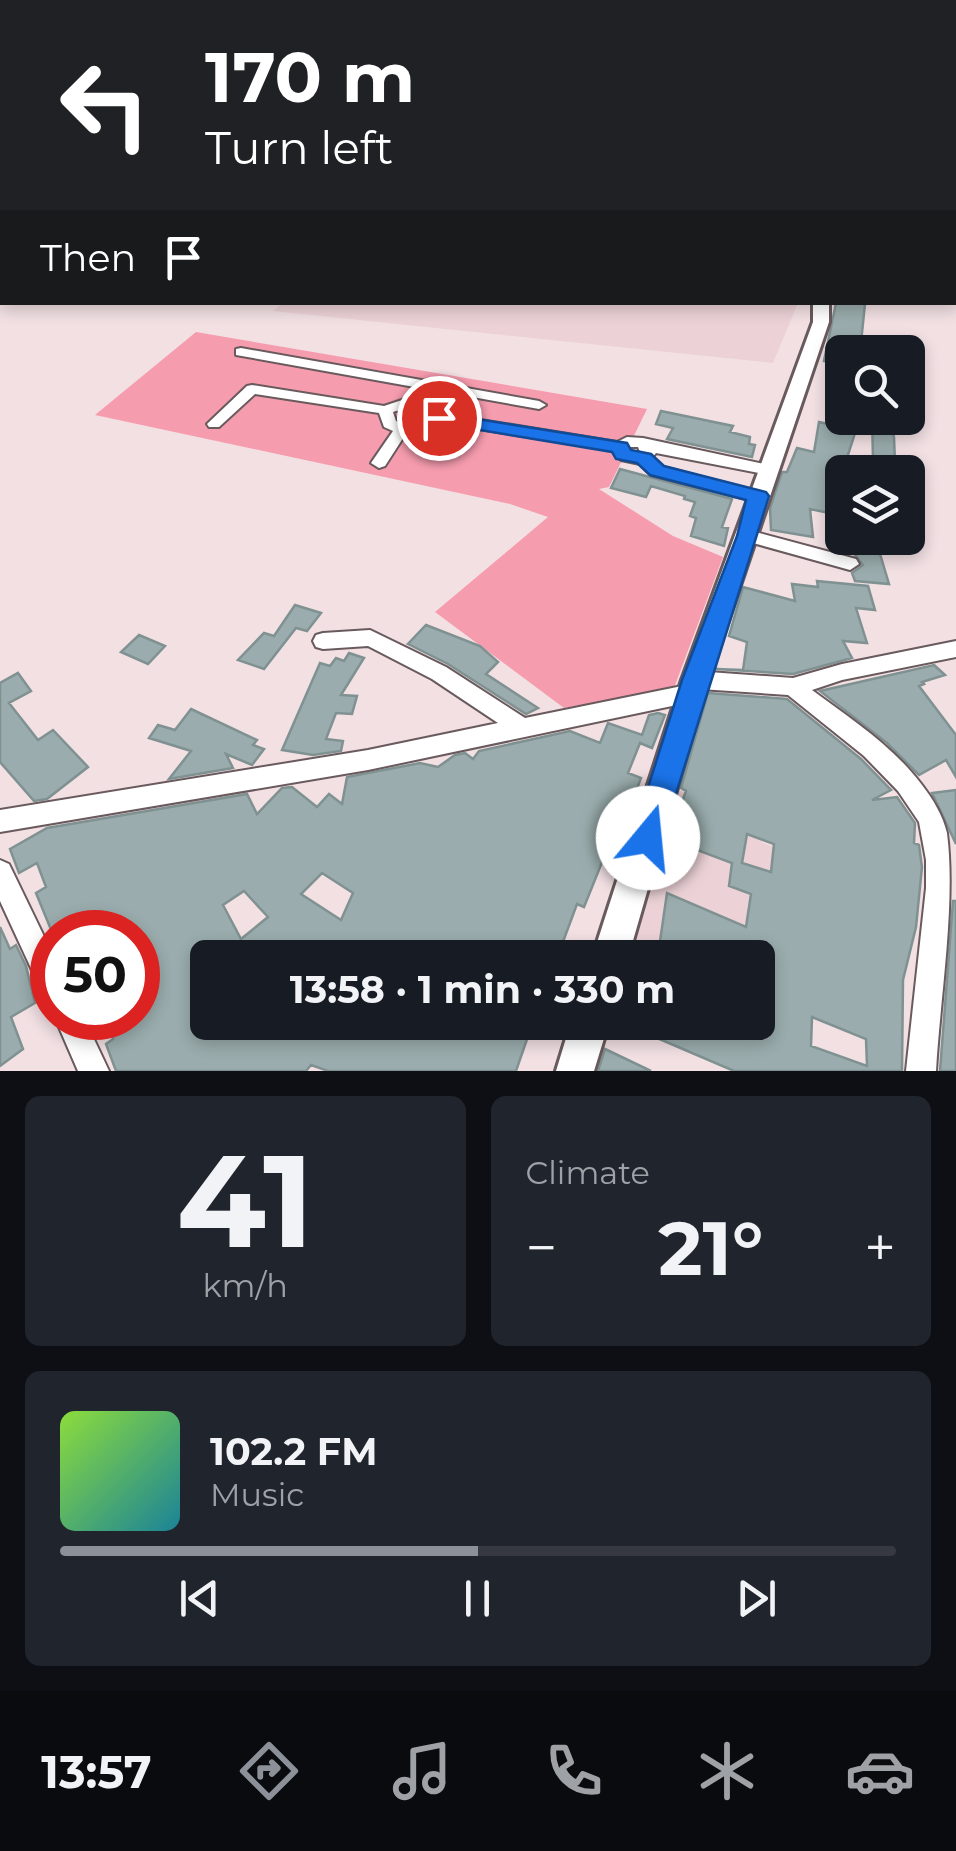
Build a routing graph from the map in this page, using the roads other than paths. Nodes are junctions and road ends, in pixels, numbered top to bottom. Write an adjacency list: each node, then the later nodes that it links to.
1 (821, 305): 12 (main road)
2 (241, 352): 3 (street)
3 (429, 386): 4 (street); 5 (street)
4 (416, 400): 6 (street); 7 (street)
5 (539, 405)
6 (384, 410): 8 (street); 9 (street)
7 (439, 418): 9 (street); 10 (street)
8 (214, 424)
9 (401, 430): 11 (street)
10 (645, 452): 12 (street); 13 (street)
11 (379, 463)
12 (768, 470): 13 (main road)
13 (758, 496): 14 (main road)
14 (748, 536): 15 (street); 18 (main road)
15 (850, 564)
16 (323, 641): 20 (street)
17 (956, 649): 19 (street)
18 (693, 686): 19 (street); 20 (street); 24 (main road)
19 (793, 686): 29 (street)
20 (520, 726): 21 (street)
21 (0, 822)
22 (3, 888): 23 (street)
23 (30, 940)
24 (615, 940)
25 (79, 1040): 27 (street)
26 (584, 1040): 28 (main road)
27 (94, 1071)
28 (575, 1071)
29 (921, 1071)

